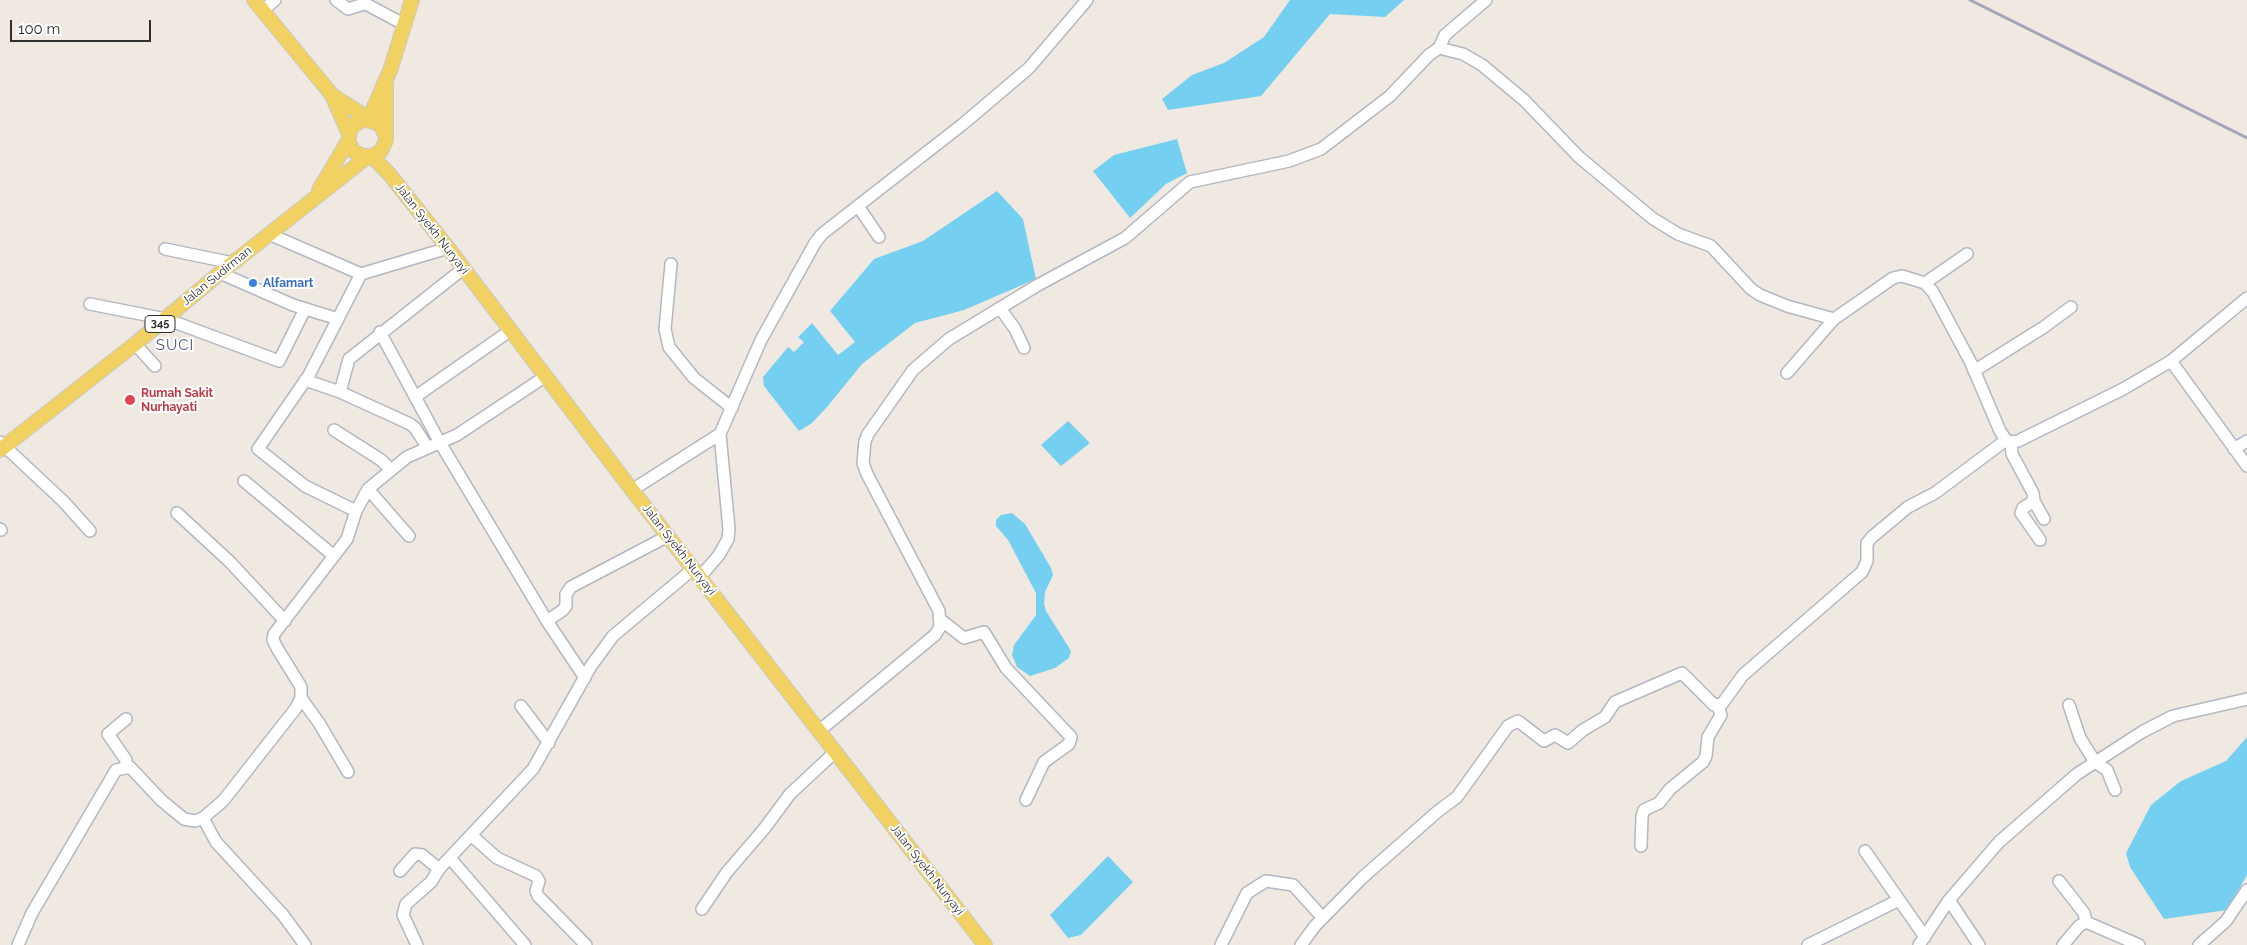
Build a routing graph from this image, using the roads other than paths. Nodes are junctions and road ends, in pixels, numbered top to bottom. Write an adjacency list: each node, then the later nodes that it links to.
1 (275, 0): 6 (street)
2 (336, 0): 7 (street)
3 (412, 0): 7 (main road)
4 (1087, 0): 17 (street)
5 (1486, 0): 8 (street)
6 (258, 5): 10 (main road)
7 (405, 25): 9 (main road)
8 (1439, 48): 32 (street); 36 (street)
9 (386, 84): 11 (main road); 13 (main road)
10 (332, 95): 11 (main road); 12 (main road)
11 (369, 119): 12 (main road); 13 (main road)
12 (348, 137): 14 (main road); 16 (main road, Jalan Sudirman / 345)
13 (385, 140): 14 (main road); 15 (main road)
14 (369, 157): 15 (main road, Jalan Syekh Nuryayi); 16 (main road, Jalan Sudirman)
15 (390, 175): 20 (main road, Jalan Syekh Nuryayi)
16 (316, 195): 18 (main road, Jalan Sudirman / 345)
17 (858, 206): 19 (street); 49 (street)
18 (269, 234): 23 (main road, Jalan Sudirman / 345); 27 (street)
19 (880, 237)
20 (448, 248): 25 (main road, Jalan Syekh Nuryayi); 27 (street)
21 (165, 249): 23 (street)
22 (1967, 254): 28 (street)
23 (233, 263): 26 (main road, Jalan Sudirman / 345)
24 (671, 264): 49 (street)
25 (464, 268): 37 (main road, Jalan Syekh Nuryayi); 38 (street)
26 (220, 273): 33 (street); 34 (main road, Jalan Sudirman / 345)
27 (361, 274): 35 (street)
28 (1925, 283): 36 (street); 43 (street)
29 (2247, 298): 41 (street)
30 (90, 304): 34 (street)
31 (2071, 307): 43 (street)
32 (1000, 308): 40 (street); 73 (street)
33 (305, 309): 34 (street); 35 (street)
34 (166, 319): 39 (main road, Jalan Sudirman / 345)
35 (338, 319): 46 (street)
36 (1834, 319): 44 (street)
37 (510, 330): 45 (main road, Jalan Syekh Nuryayi); 48 (street)
38 (380, 332): 47 (street); 48 (street)
39 (135, 344): 42 (street); 55 (main road, Jalan Sudirman / 345)
40 (1024, 348)
41 (2171, 361): 53 (street); 57 (street)
42 (155, 366)
43 (1974, 371): 53 (street)
44 (1787, 373)
45 (546, 376): 52 (street); 62 (main road, Jalan Syekh Nuryayi)
46 (305, 380): 47 (street); 64 (street)
47 (340, 392): 56 (street)
48 (415, 397): 52 (street)
49 (732, 408): 51 (street)
50 (334, 430): 59 (street)
51 (720, 434): 62 (street); 72 (street)
52 (439, 441): 56 (street); 75 (street)
53 (2008, 441): 63 (street); 81 (street)
54 (2247, 441): 57 (street)
55 (1, 446): 67 (street)
56 (428, 448): 59 (street)
57 (2234, 449): 58 (street)
58 (2247, 466)
59 (390, 469): 61 (street)
60 (244, 481): 71 (street)
61 (368, 489): 64 (street); 68 (street)
62 (632, 490): 69 (main road, Jalan Syekh Nuryayi)
63 (2034, 501): 66 (street); 70 (street)
64 (356, 511): 71 (street)
65 (177, 513): 74 (street)
66 (2044, 519)
67 (90, 531)
68 (409, 536)
69 (668, 536): 72 (main road, Jalan Syekh Nuryayi); 75 (street)
70 (2040, 540)
71 (334, 556): 74 (street)
72 (697, 573): 76 (street); 83 (main road, Jalan Syekh Nuryayi)
73 (941, 620): 83 (street); 90 (street)
74 (285, 621): 77 (street)
75 (547, 621): 76 (street)
76 (585, 678): 84 (street)
77 (301, 698): 88 (street); 91 (street)
78 (2247, 699): 86 (street)
79 (2069, 705): 86 (street)
80 (521, 706): 84 (street)
81 (1718, 706): 93 (street); 103 (street)
82 (126, 719): 87 (street)
83 (819, 731): 85 (main road, Jalan Syekh Nuryayi)
84 (549, 743): 92 (street)
85 (836, 752): 102 (street); 111 (main road, Jalan Syekh Nuryayi)
86 (2095, 762): 89 (street); 101 (street)
87 (126, 766): 91 (street); 106 (street)
88 (348, 772)
89 (2115, 790)
90 (1026, 800)
91 (202, 818): 107 (street)
92 (472, 836): 95 (street); 110 (street)
93 (1641, 846)
94 (1866, 851): 100 (street)
95 (450, 858): 96 (street); 109 (street)
96 (439, 869): 97 (street); 108 (street)
97 (400, 871)
98 (2059, 881): 104 (street)
99 (2247, 890): 118 (street)
100 (1899, 900): 105 (street); 114 (street)
101 (1949, 900): 105 (street); 115 (street)
102 (702, 909)
103 (1323, 918): 112 (street); 113 (street)
104 (2086, 922): 116 (street); 117 (street)
105 (1922, 941)
106 (18, 945)
107 (305, 945)
108 (417, 945)
109 (526, 945)
110 (586, 945)
111 (986, 945)
112 (1221, 945)
113 (1301, 945)
114 (1808, 945)
115 (1979, 945)
116 (2063, 945)
117 (2139, 945)
118 (2199, 945)

